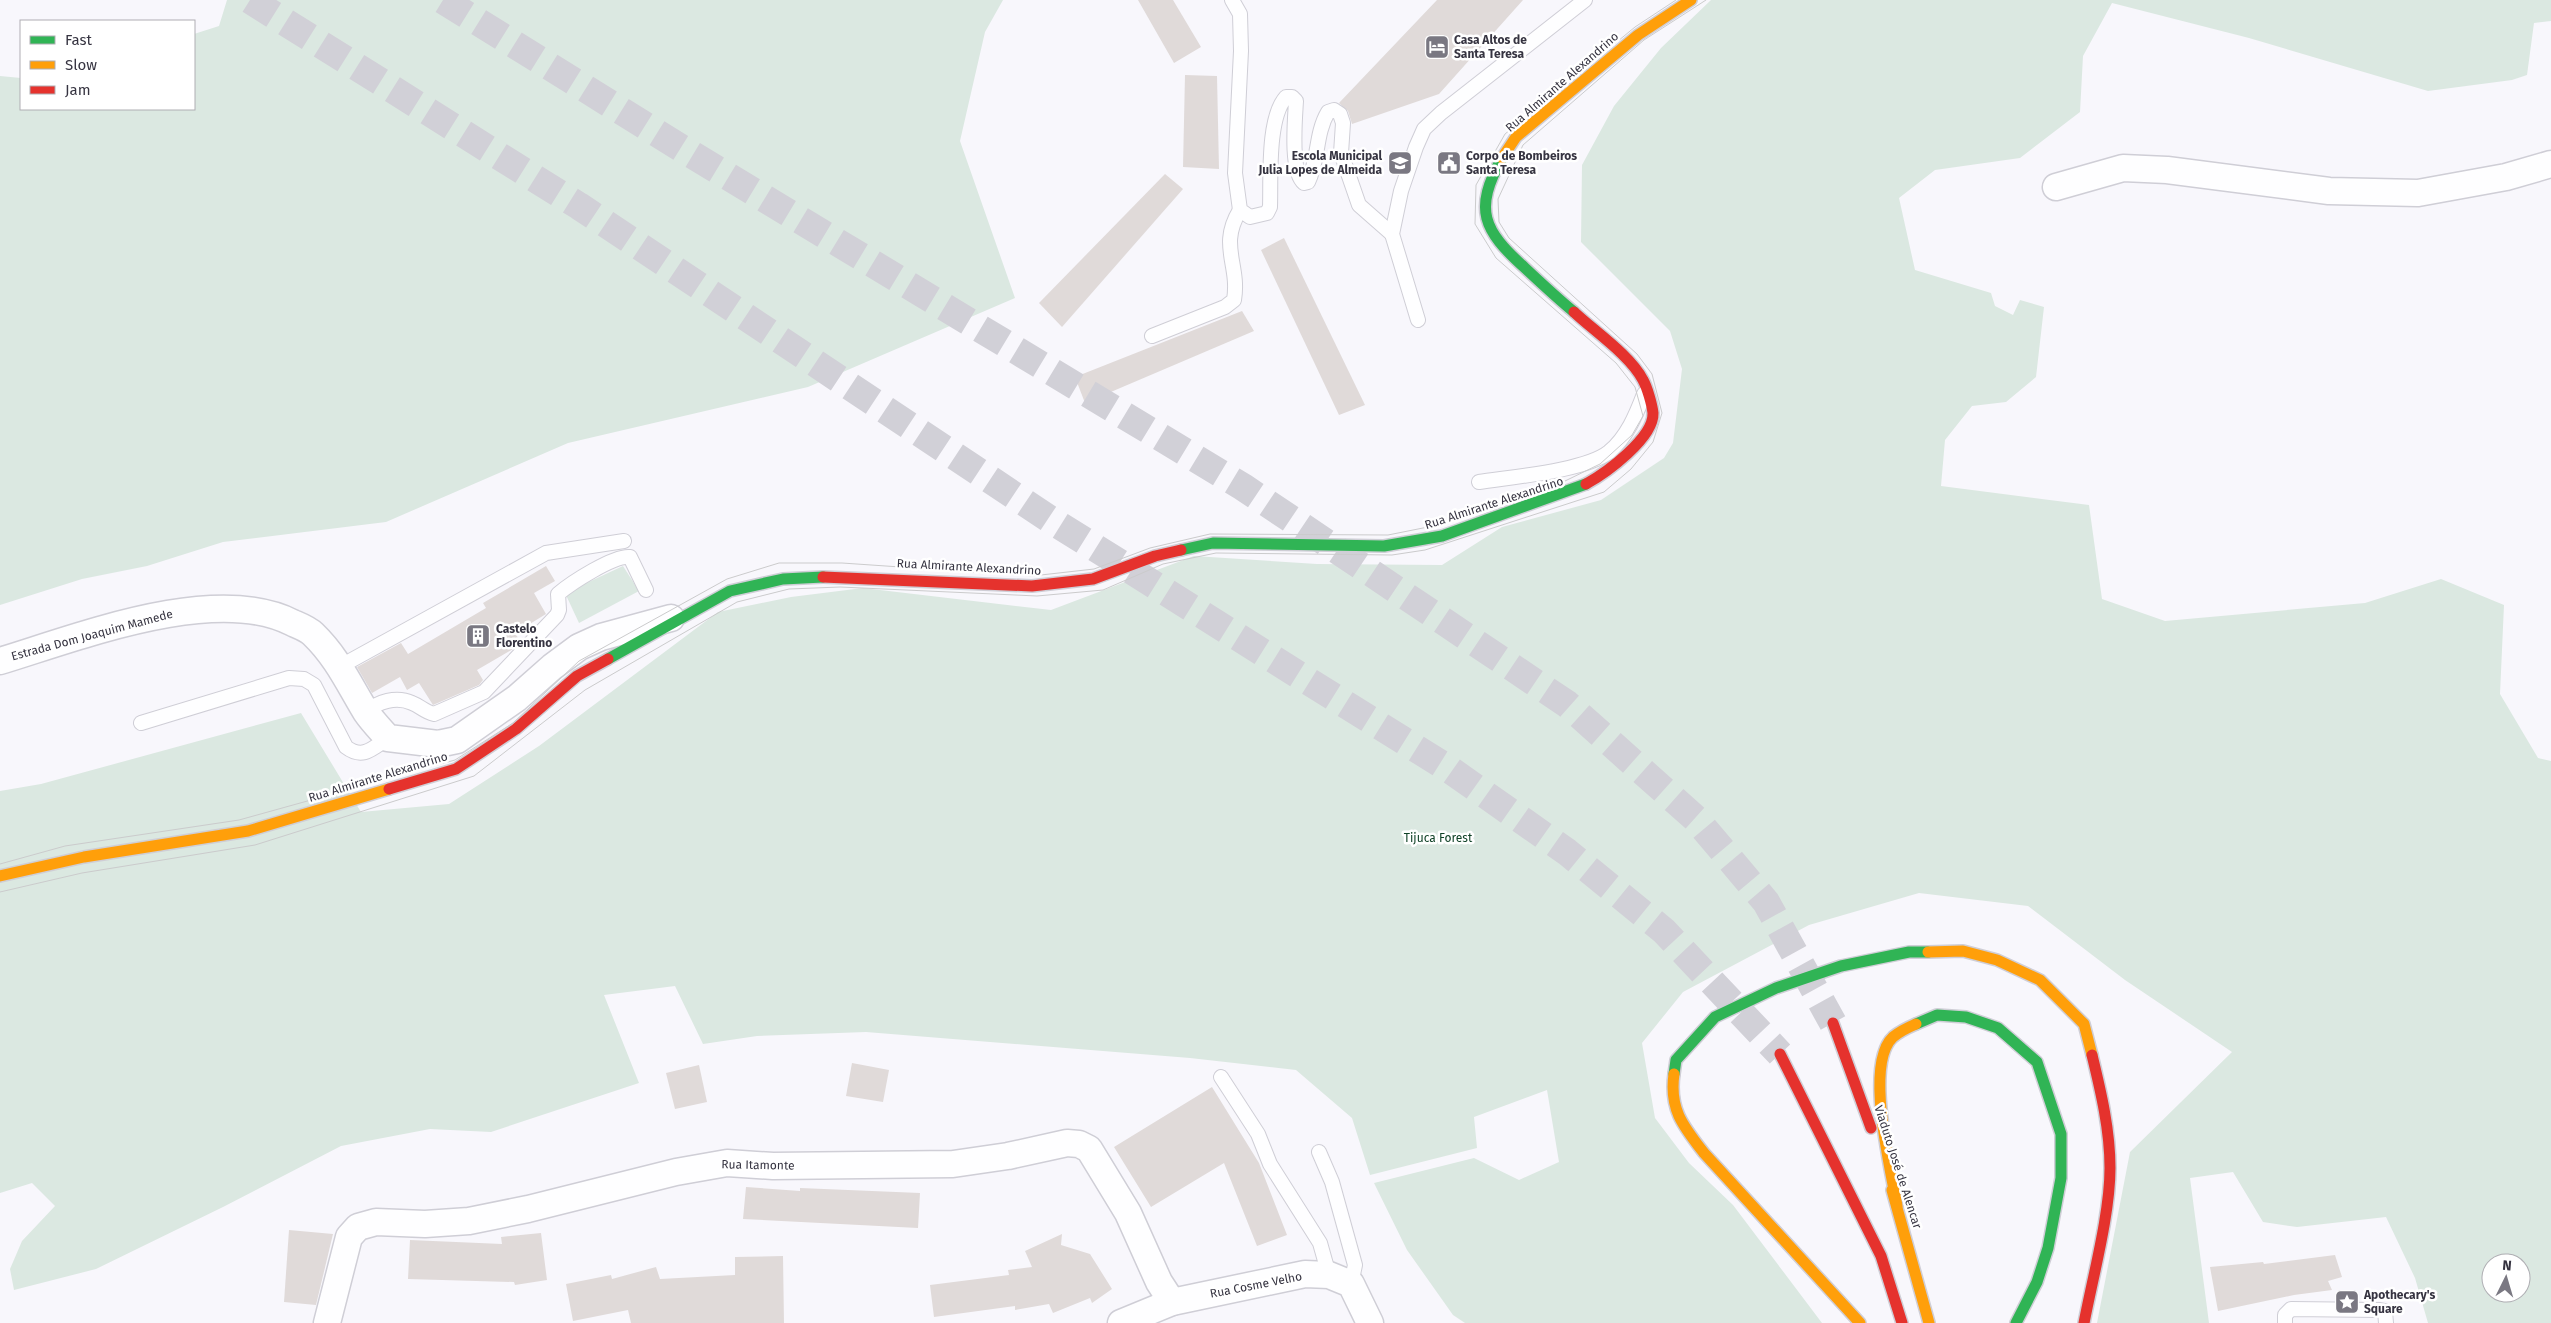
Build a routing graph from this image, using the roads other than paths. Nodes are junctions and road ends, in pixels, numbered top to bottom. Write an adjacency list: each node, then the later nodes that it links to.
1 (1232, 0): 6 (lane)
2 (1585, 0): 7 (lane)
3 (1691, 0): 10 (main road, Rua Almirante Alexandrino)
4 (2551, 164): 5 (street)
5 (2056, 187)
6 (1240, 210): 7 (lane); 9 (lane)
7 (1392, 234): 8 (lane)
8 (1418, 320)
9 (1152, 336)
10 (1646, 391): 11 (lane); 14 (main road, Rua Almirante Alexandrino)
11 (1479, 482)
12 (624, 541): 16 (lane)
13 (646, 590): 17 (lane)
14 (687, 614): 19 (street); 20 (main road, Rua Almirante Alexandrino)
15 (0, 661): 16 (street, Estrada Dom Joaquim Mamede)
16 (341, 666): 17 (street, Estrada Dom Joaquim Mamede)
17 (366, 713): 19 (street, Estrada Dom Joaquim Mamede)
18 (141, 723): 19 (lane)
19 (388, 738)
20 (0, 876)
21 (1833, 1023): 25 (main road, Viaduto José de Alencar)
22 (1780, 1054): 32 (main road)
23 (1221, 1077): 26 (lane)
24 (1319, 1152): 26 (lane)
25 (1897, 1206): 33 (main road, Viaduto José de Alencar); 34 (main road)
26 (1340, 1280): 27 (street, Rua Cosme Velho); 30 (street)
27 (1172, 1302): 28 (street, Rua Itamonte); 29 (street, Rua Cosme Velho)
28 (327, 1323)
29 (1121, 1323)
30 (1370, 1323)
31 (1860, 1323): 35 (main road)
32 (1902, 1323)
33 (1929, 1323)
34 (2016, 1323)
35 (2084, 1323)
36 (2285, 1323): 37 (lane)
37 (2386, 1323)

